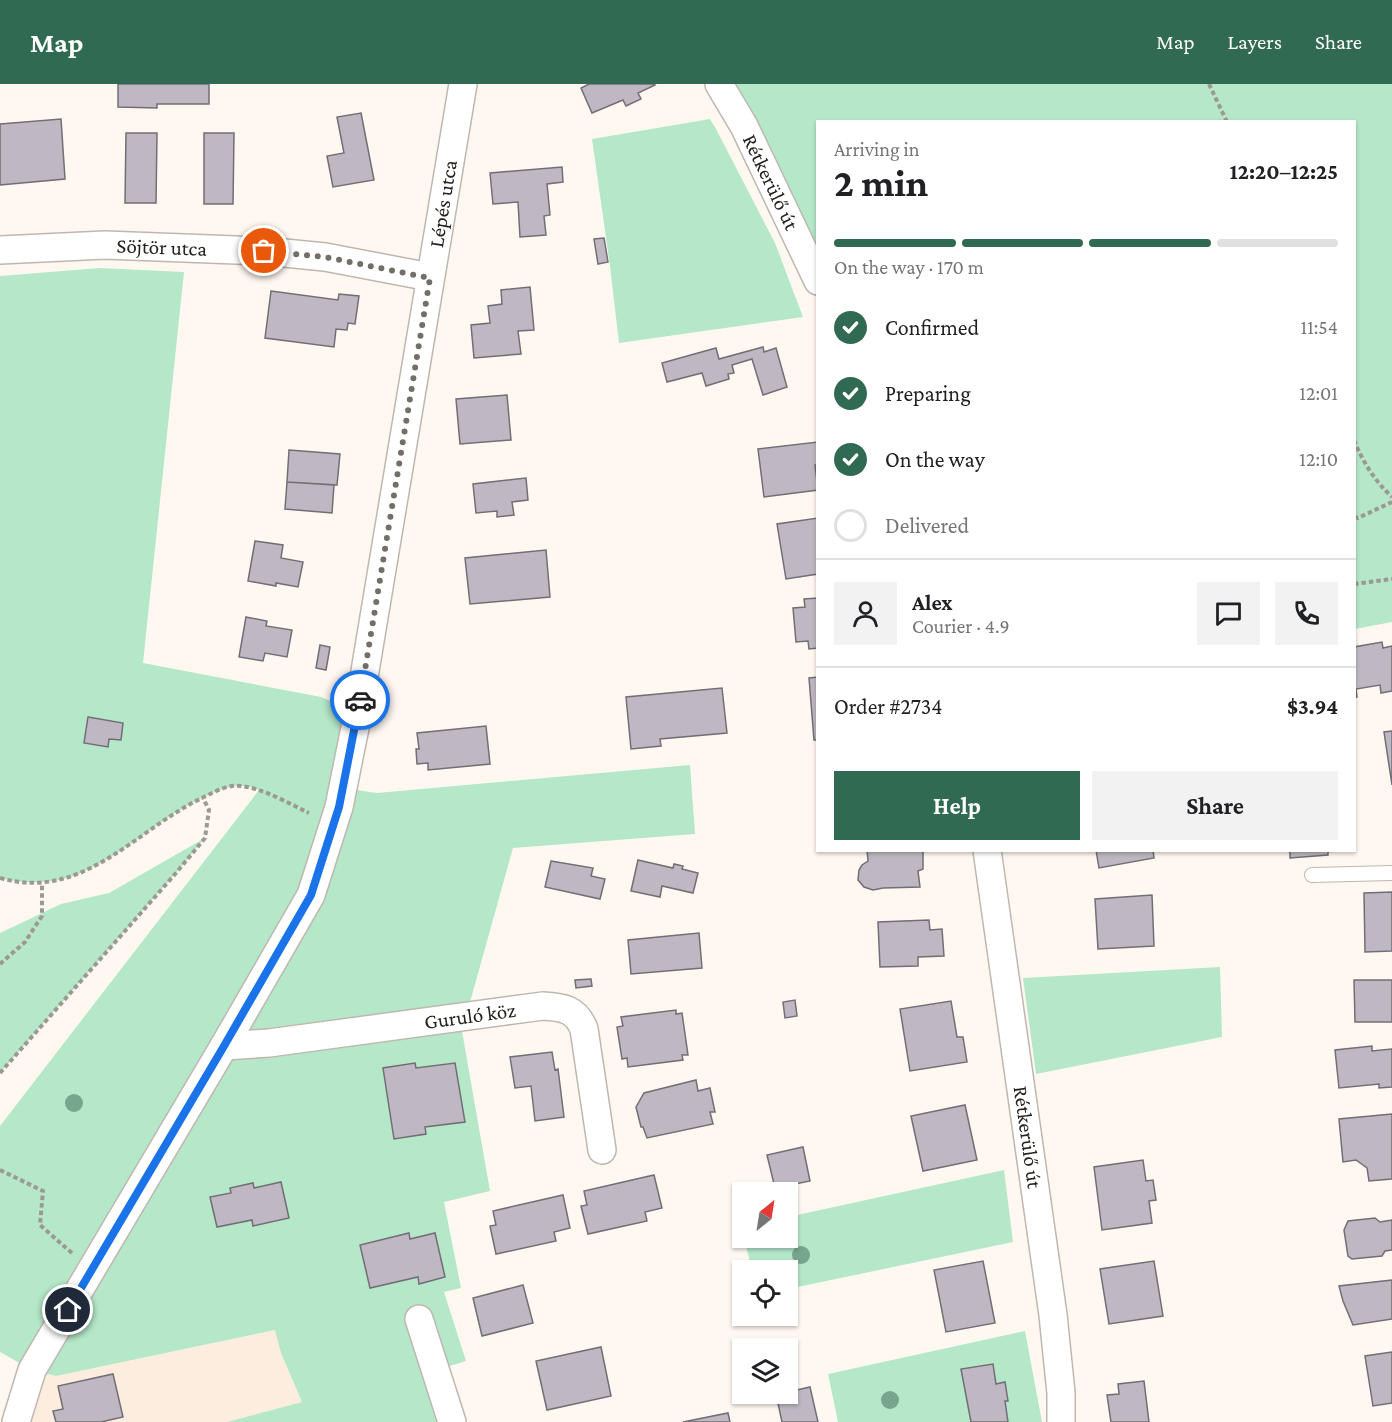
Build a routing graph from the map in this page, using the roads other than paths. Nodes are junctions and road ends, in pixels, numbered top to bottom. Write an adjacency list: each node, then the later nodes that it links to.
1 (463, 84): 5 (street, Lépés utca)
2 (719, 84): 4 (street, Rétkerülő út)
3 (0, 250): 5 (street, Söjtör utca)
4 (816, 277)
5 (430, 278): 9 (street, Lépés utca)
6 (987, 852): 14 (street, Rétkerülő út)
7 (1392, 873): 8 (lane)
8 (1312, 875)
9 (224, 1046): 10 (street, Guruló köz); 12 (street, Lépés utca)
10 (602, 1150)
11 (419, 1319): 13 (street)
12 (16, 1422)
13 (452, 1422)
14 (1061, 1422)

